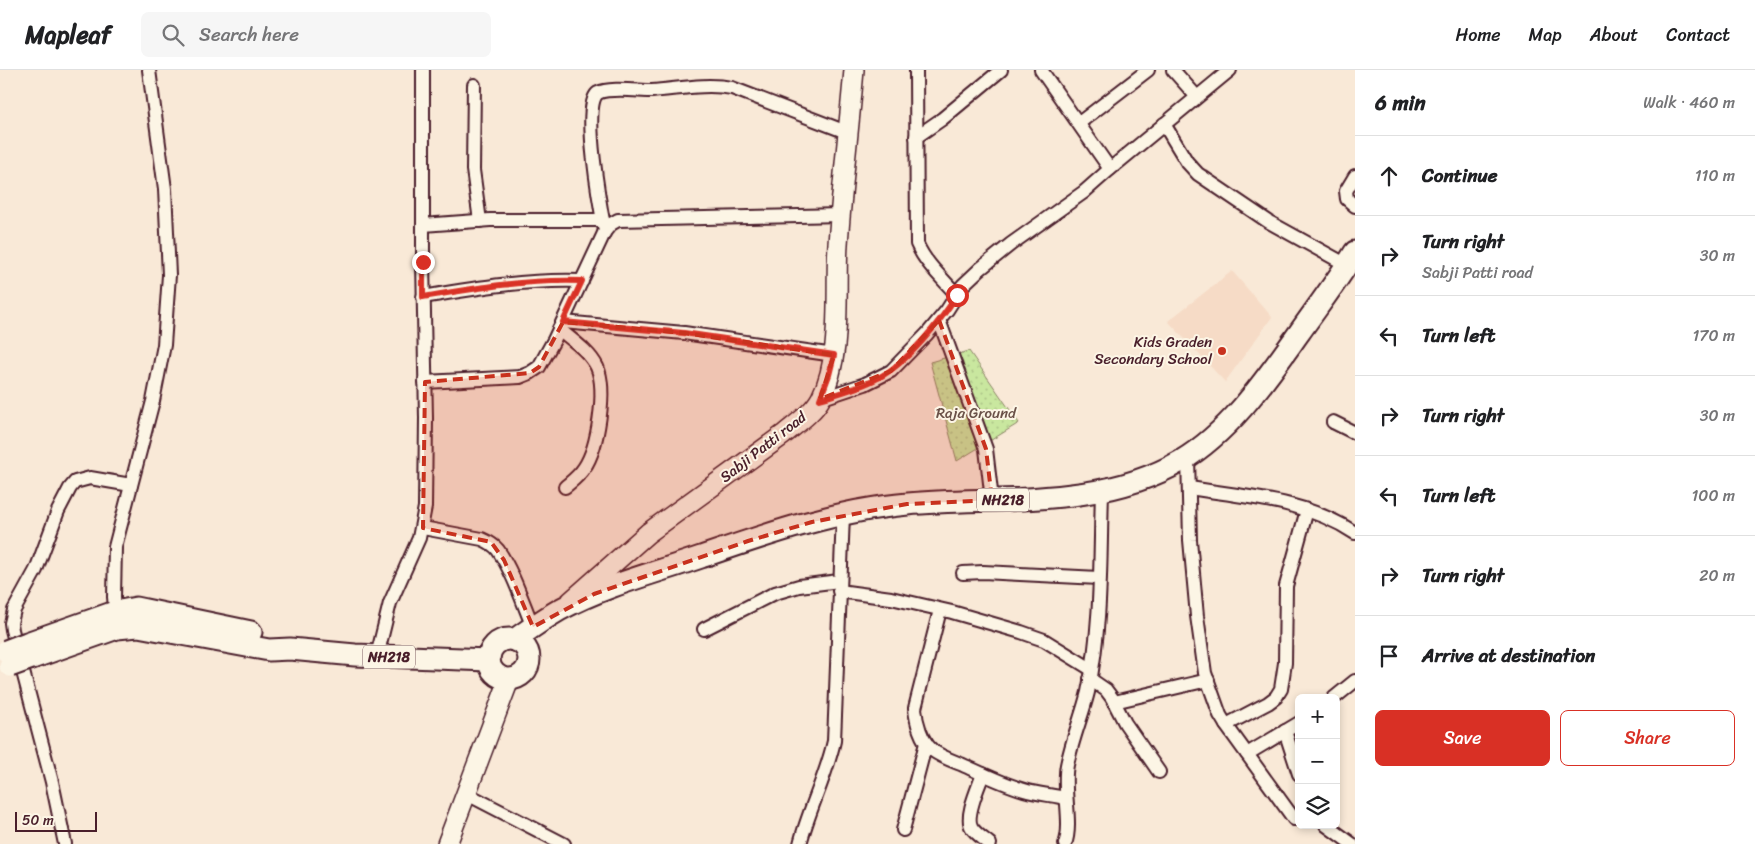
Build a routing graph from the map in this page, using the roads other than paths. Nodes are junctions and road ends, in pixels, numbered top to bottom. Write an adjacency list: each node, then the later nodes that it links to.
1 (150, 70): 35 (street)
2 (423, 70): 21 (street)
3 (854, 70): 14 (main road, Sabji Patti road)
4 (916, 70): 15 (street)
5 (1001, 70): 15 (street)
6 (1041, 70): 12 (street)
7 (1148, 70): 12 (street)
8 (1173, 70): 11 (street)
9 (1230, 70): 11 (street)
10 (474, 85): 20 (street)
11 (1197, 97): 13 (street)
12 (1078, 123): 16 (street)
13 (1164, 124): 16 (street); 23 (street)
14 (849, 133): 19 (main road, Sabji Patti road); 22 (street)
15 (916, 137): 25 (street)
16 (1110, 169): 25 (street)
17 (1355, 176): 18 (street)
18 (1355, 206)
19 (841, 215): 22 (street); 29 (main road, Sabji Patti road)
20 (480, 221): 21 (street); 22 (street)
21 (423, 225): 26 (street)
22 (604, 226): 24 (street)
23 (1351, 259): 34 (highway, NH218)
24 (582, 281): 26 (street); 28 (street)
25 (957, 295): 27 (street)
26 (423, 297): 30 (street)
27 (939, 320): 31 (street); 39 (street)
28 (561, 326): 29 (street); 30 (street); 36 (street)
29 (834, 355): 31 (main road, Sabji Patti road)
30 (425, 382): 42 (street)
31 (820, 399): 47 (main road, Sabji Patti road)
32 (1333, 422): 33 (street)
33 (1355, 433)
34 (1188, 456): 37 (street); 38 (highway, NH218)
35 (131, 484): 49 (street); 75 (street)
36 (565, 487)
37 (1189, 488): 40 (street); 58 (street)
38 (1102, 490): 39 (highway, NH218); 45 (street)
39 (992, 500): 41 (highway, NH218)
40 (1307, 510): 43 (street); 62 (street)
41 (843, 515): 46 (street); 47 (highway, NH218)
42 (423, 528): 50 (street); 53 (street)
43 (1355, 533)
44 (963, 573): 45 (street)
45 (1099, 578): 56 (street)
46 (839, 586): 48 (street); 51 (street); 78 (street)
47 (563, 608): 50 (highway, NH218)
48 (940, 610): 56 (street); 65 (street)
49 (127, 619): 53 (highway, NH218); 54 (highway, NH218, bridge)
50 (532, 628): 52 (highway, NH218)
51 (704, 629)
52 (514, 640): 55 (highway, NH218); 57 (highway)
53 (377, 656): 55 (highway, NH218)
54 (4, 660)
55 (489, 660): 57 (highway)
56 (1090, 674): 61 (street); 71 (street)
57 (509, 680): 70 (main road)
58 (1208, 680): 61 (street); 62 (street)
59 (1355, 681): 60 (street)
60 (1339, 694)
61 (1114, 702): 68 (street)
62 (1226, 725): 66 (street)
63 (1295, 725): 64 (street)
64 (1285, 731): 66 (street); 67 (street)
65 (926, 743): 69 (street); 74 (street)
66 (1247, 754): 72 (street)
67 (1295, 762)
68 (1159, 772)
69 (983, 774): 71 (street); 79 (street)
70 (465, 793): 76 (main road); 77 (street)
71 (1065, 798): 80 (street)
72 (1294, 819)
73 (1331, 829): 81 (street)
74 (903, 830)
75 (64, 844)
76 (447, 844)
77 (564, 844)
78 (800, 844)
79 (990, 844)
80 (1065, 844)
81 (1352, 844)

